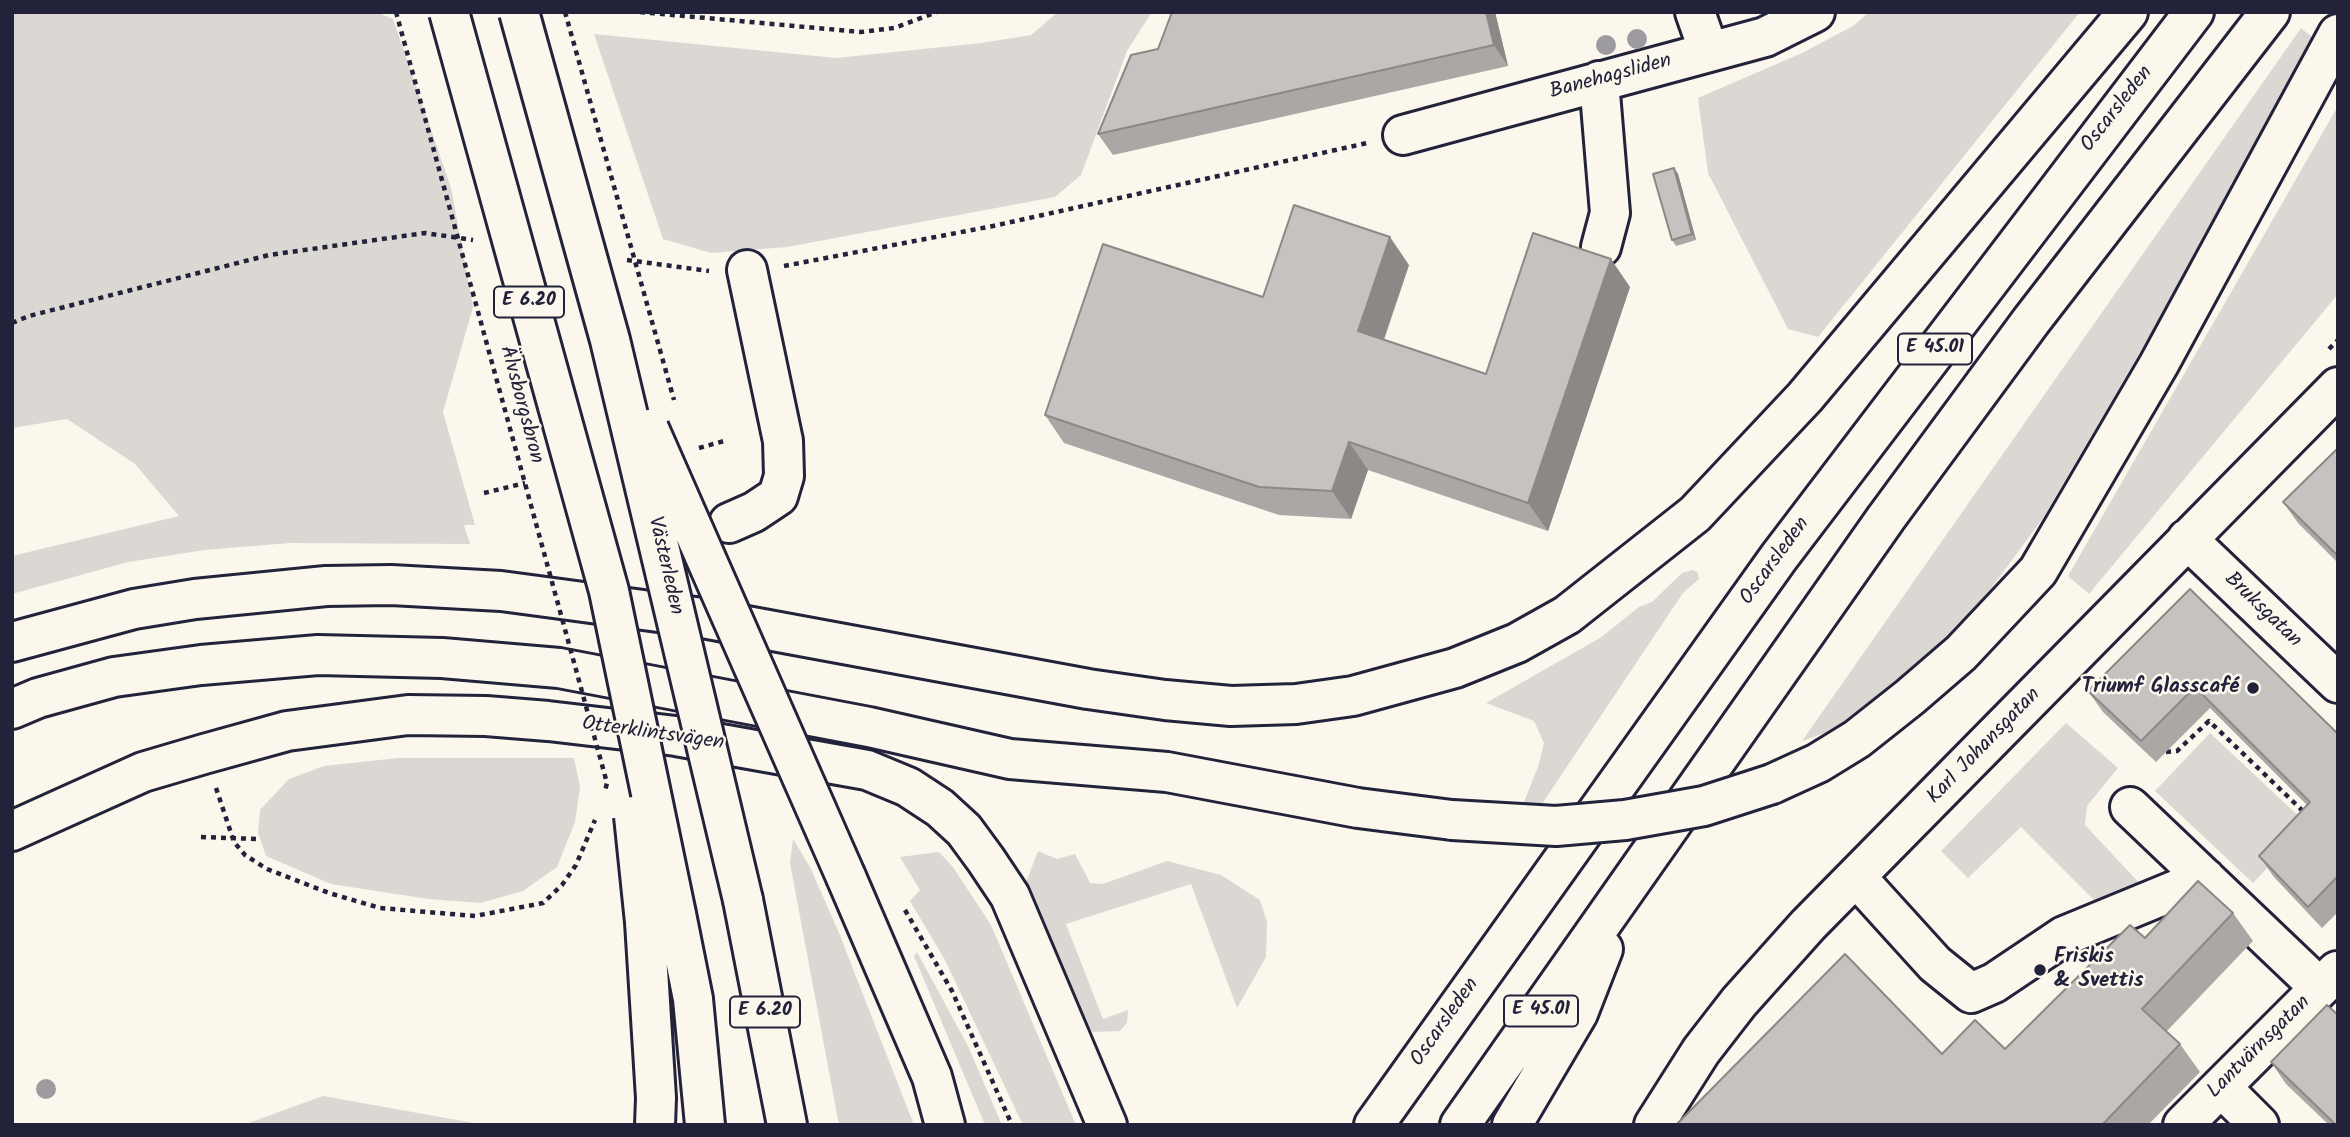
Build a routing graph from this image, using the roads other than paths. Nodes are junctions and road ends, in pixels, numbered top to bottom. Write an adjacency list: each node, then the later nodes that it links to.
1 (449, 12): 26 (main road, E 6.20, bridge)
2 (519, 12): 14 (main road, Västerleden / E 6.20, bridge)
3 (1695, 12): 9 (main road)
4 (1815, 12): 9 (main road, Banehagsliden)
5 (2128, 12): 18 (main road)
6 (2194, 12): 34 (main road, Oscarsleden / E 45.01)
7 (2270, 12): 25 (main road, E 45.01)
8 (2338, 34): 20 (main road, bridge)
9 (1709, 52): 10 (main road, Banehagsliden)
10 (1599, 82): 11 (main road, Banehagsliden); 12 (main road)
11 (1403, 135)
12 (1601, 247)
13 (747, 270): 16 (main road)
14 (610, 340): 31 (main road, Västerleden / E 6.20, bridge); 32 (main road, bridge)
15 (2338, 387): 17 (main road, Karl Johansgatan)
16 (729, 523)
17 (2187, 539): 19 (main road, Bruksgatan); 23 (main road, Karl Johansgatan)
18 (12, 642)
19 (2338, 683)
20 (12, 709)
21 (2130, 807): 24 (main road)
22 (12, 831): 33 (main road, Otterklintsvägen)
23 (1857, 878): 24 (main road); 37 (main road, Karl Johansgatan)
24 (2205, 878): 27 (main road)
25 (1622, 897): 35 (main road, E 45.01); 36 (main road)
26 (661, 918): 29 (main road); 30 (main road)
27 (2329, 979): 28 (main road, Lantvärnsgatan)
28 (2221, 1087): 38 (main road, Lantvärnsgatan); 39 (main road)
29 (655, 1125)
30 (705, 1125)
31 (787, 1125)
32 (945, 1125)
33 (1107, 1125)
34 (1374, 1125)
35 (1460, 1125)
36 (1512, 1125)
37 (1654, 1125)
38 (2183, 1125)
39 (2259, 1125)

